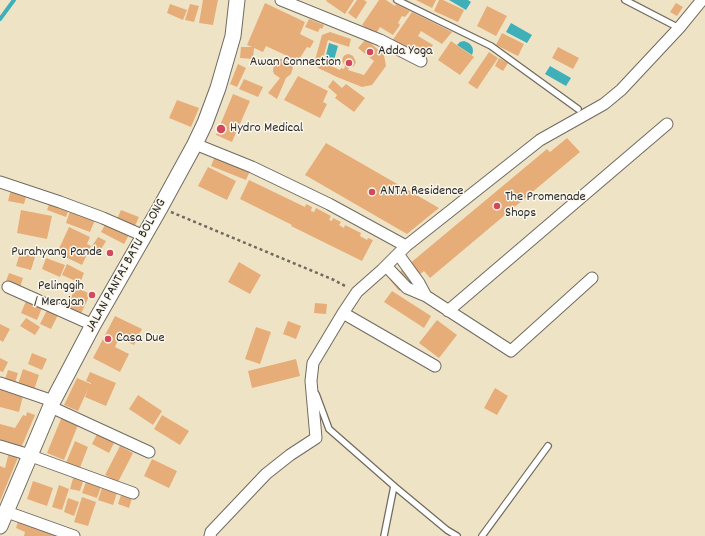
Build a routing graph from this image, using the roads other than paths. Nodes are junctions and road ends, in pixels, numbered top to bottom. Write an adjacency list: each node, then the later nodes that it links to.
1 (237, 0): 10 (street, JALAN PANTAI BATU BOLONG)
2 (281, 0): 7 (street)
3 (397, 0): 8 (lane)
4 (625, 0): 6 (lane)
5 (701, 6): 6 (street)
6 (679, 28): 8 (street)
7 (420, 61)
8 (580, 113): 13 (street)
9 (667, 124): 18 (street)
10 (195, 144): 12 (street, JALAN PANTAI BATU BOLONG); 13 (street)
11 (0, 182): 12 (street)
12 (144, 236): 20 (street, JALAN PANTAI BATU BOLONG)
13 (402, 250): 14 (street); 17 (street)
14 (386, 266): 17 (street); 19 (street)
15 (592, 278): 18 (street)
16 (8, 287): 20 (street)
17 (426, 296): 18 (street)
18 (448, 311)
19 (343, 313): 21 (street); 22 (street)
20 (93, 325): 24 (street, JALAN PANTAI BATU BOLONG)
21 (435, 366)
22 (311, 381): 29 (lane); 33 (street)
23 (0, 383): 24 (street)
24 (52, 404): 27 (street); 28 (street, JALAN PANTAI BATU BOLONG)
25 (0, 446): 28 (street)
26 (548, 446): 36 (lane)
27 (149, 452)
28 (29, 456): 30 (street); 31 (street, JALAN PANTAI BATU BOLONG)
29 (394, 486): 34 (lane); 35 (lane)
30 (133, 493)
31 (3, 517): 32 (street)
32 (74, 536)
33 (210, 536)
34 (384, 536)
35 (457, 536)
36 (482, 536)

